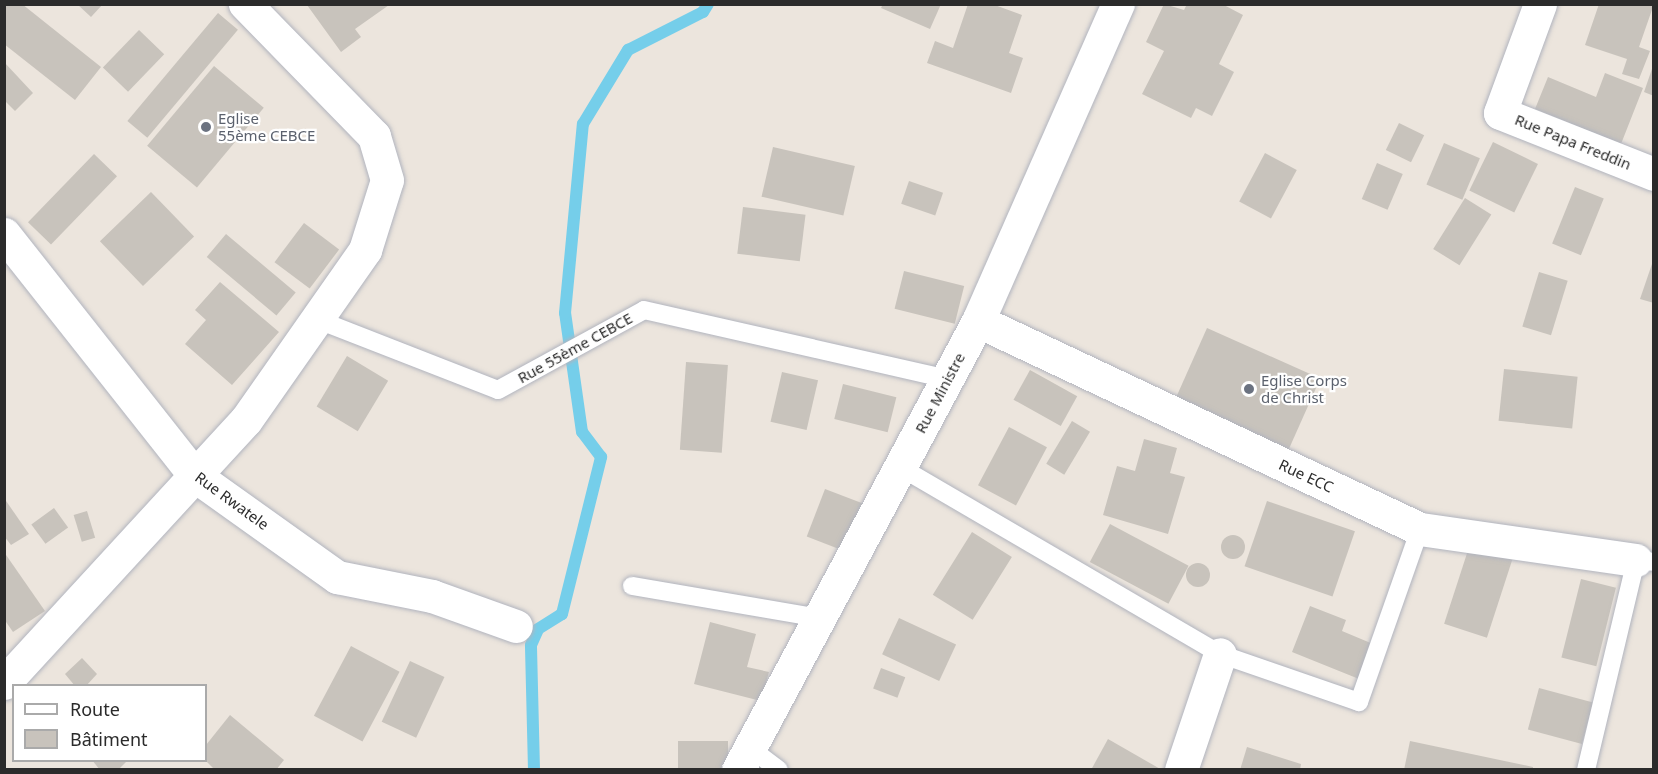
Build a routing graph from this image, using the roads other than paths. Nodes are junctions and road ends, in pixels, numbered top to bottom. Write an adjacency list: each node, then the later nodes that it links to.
1 (245, 4): 6 (street)
2 (1118, 4): 7 (street, Rue Ministre)
3 (1540, 4): 4 (street, Rue Papa Freddin)
4 (1653, 174)
5 (4, 234): 10 (street, Rue Rwatele)
6 (316, 319): 8 (lane, Rue 55ème CEBCE); 10 (street)
7 (978, 321): 8 (street, Rue Ministre); 11 (street, Rue ECC)
8 (948, 379): 9 (street, Rue Ministre)
9 (900, 467): 14 (street, Rue Ministre); 16 (lane)
10 (194, 475): 15 (street, Rue Rwatele); 17 (street)
11 (1420, 530): 12 (street, Rue ECC); 16 (lane)
12 (1645, 561): 21 (lane)
13 (632, 586): 14 (lane)
14 (820, 618): 18 (street, Rue Ministre)
15 (516, 626)
16 (1220, 654): 20 (street)
17 (4, 683)
18 (744, 759): 19 (lane)
19 (779, 770)
20 (1181, 770)
21 (1586, 770)

